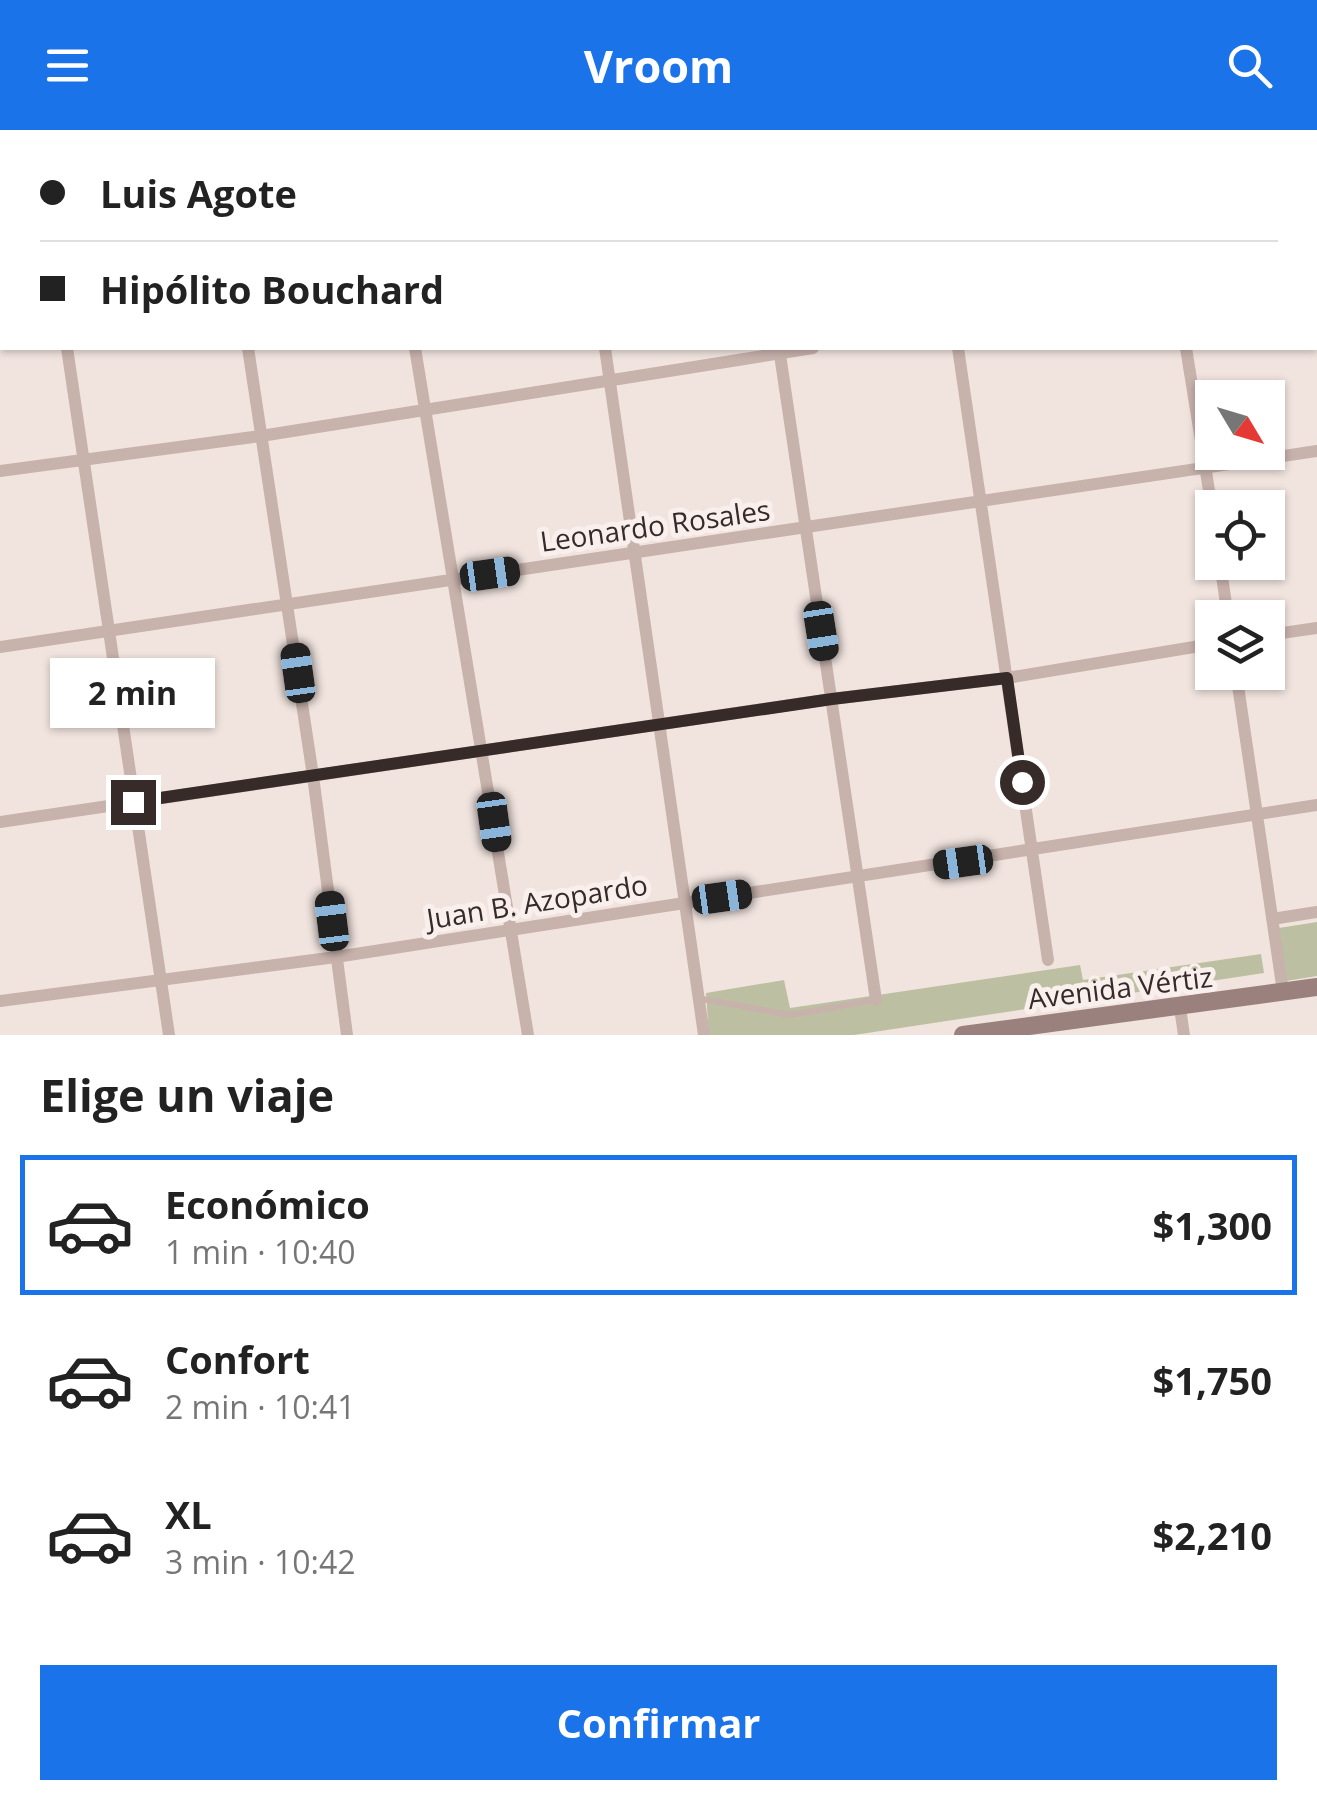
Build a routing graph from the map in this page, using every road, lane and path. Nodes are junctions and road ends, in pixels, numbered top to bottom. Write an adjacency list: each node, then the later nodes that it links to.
1 (66, 350): 14 (street)
2 (248, 350): 11 (street)
3 (416, 350): 10 (street)
4 (605, 350): 8 (street)
5 (779, 350): 8 (street); 18 (street)
6 (958, 350): 17 (street)
7 (1186, 350): 9 (street)
8 (609, 379): 10 (street); 19 (street)
9 (1195, 402)
10 (424, 408): 11 (street); 20 (street)
11 (262, 436): 14 (street); 21 (street)
12 (1317, 451): 13 (street, Leonardo Rosales)
13 (1285, 456)
14 (83, 459): 16 (street); 23 (street)
15 (1195, 470): 17 (street, Leonardo Rosales)
16 (0, 471)
17 (981, 500): 18 (street, Leonardo Rosales); 27 (street)
18 (806, 529): 19 (street, Leonardo Rosales); 29 (street)
19 (636, 554): 20 (street, Leonardo Rosales); 30 (street)
20 (453, 579): 21 (street, Leonardo Rosales); 31 (street)
21 (287, 604): 23 (street, Leonardo Rosales); 32 (street)
22 (1317, 628): 24 (street)
23 (108, 631): 25 (street, Leonardo Rosales); 33 (street)
24 (1285, 633)
25 (0, 647)
26 (1195, 647): 27 (street)
27 (1007, 678): 29 (street); 37 (street)
28 (1239, 690): 35 (street)
29 (832, 699): 30 (street); 38 (street)
30 (661, 725): 31 (street); 39 (street)
31 (484, 750): 32 (street); 42 (street)
32 (313, 776): 33 (street); 43 (street)
33 (133, 802): 36 (street); 45 (street)
34 (1317, 805): 35 (street, Juan B. Azopardo)
35 (1256, 813): 37 (street, Juan B. Azopardo); 41 (street)
36 (0, 822)
37 (1032, 852): 38 (street, Juan B. Azopardo); 44 (street)
38 (858, 877): 39 (street, Juan B. Azopardo); 50 (street)
39 (688, 902): 42 (street, Juan B. Azopardo); 48 (street)
40 (1317, 912): 41 (street)
41 (1272, 919): 47 (street)
42 (510, 930): 43 (street, Juan B. Azopardo); 55 (street)
43 (336, 957): 45 (street, Juan B. Azopardo); 54 (street)
44 (1048, 960)
45 (158, 980): 49 (street, Juan B. Azopardo); 53 (street)
46 (1317, 987): 47 (street, Avenida Vértiz)
47 (1283, 992): 51 (street, Avenida Vértiz)
48 (702, 999): 50 (lane); 56 (street)
49 (0, 1000)
50 (876, 1000)
51 (1180, 1008): 52 (street, Avenida Vértiz); 58 (street)
52 (994, 1033): 57 (street, Avenida Vértiz)
53 (168, 1035)
54 (347, 1035)
55 (528, 1035)
56 (704, 1035)
57 (964, 1035)
58 (1184, 1035)

